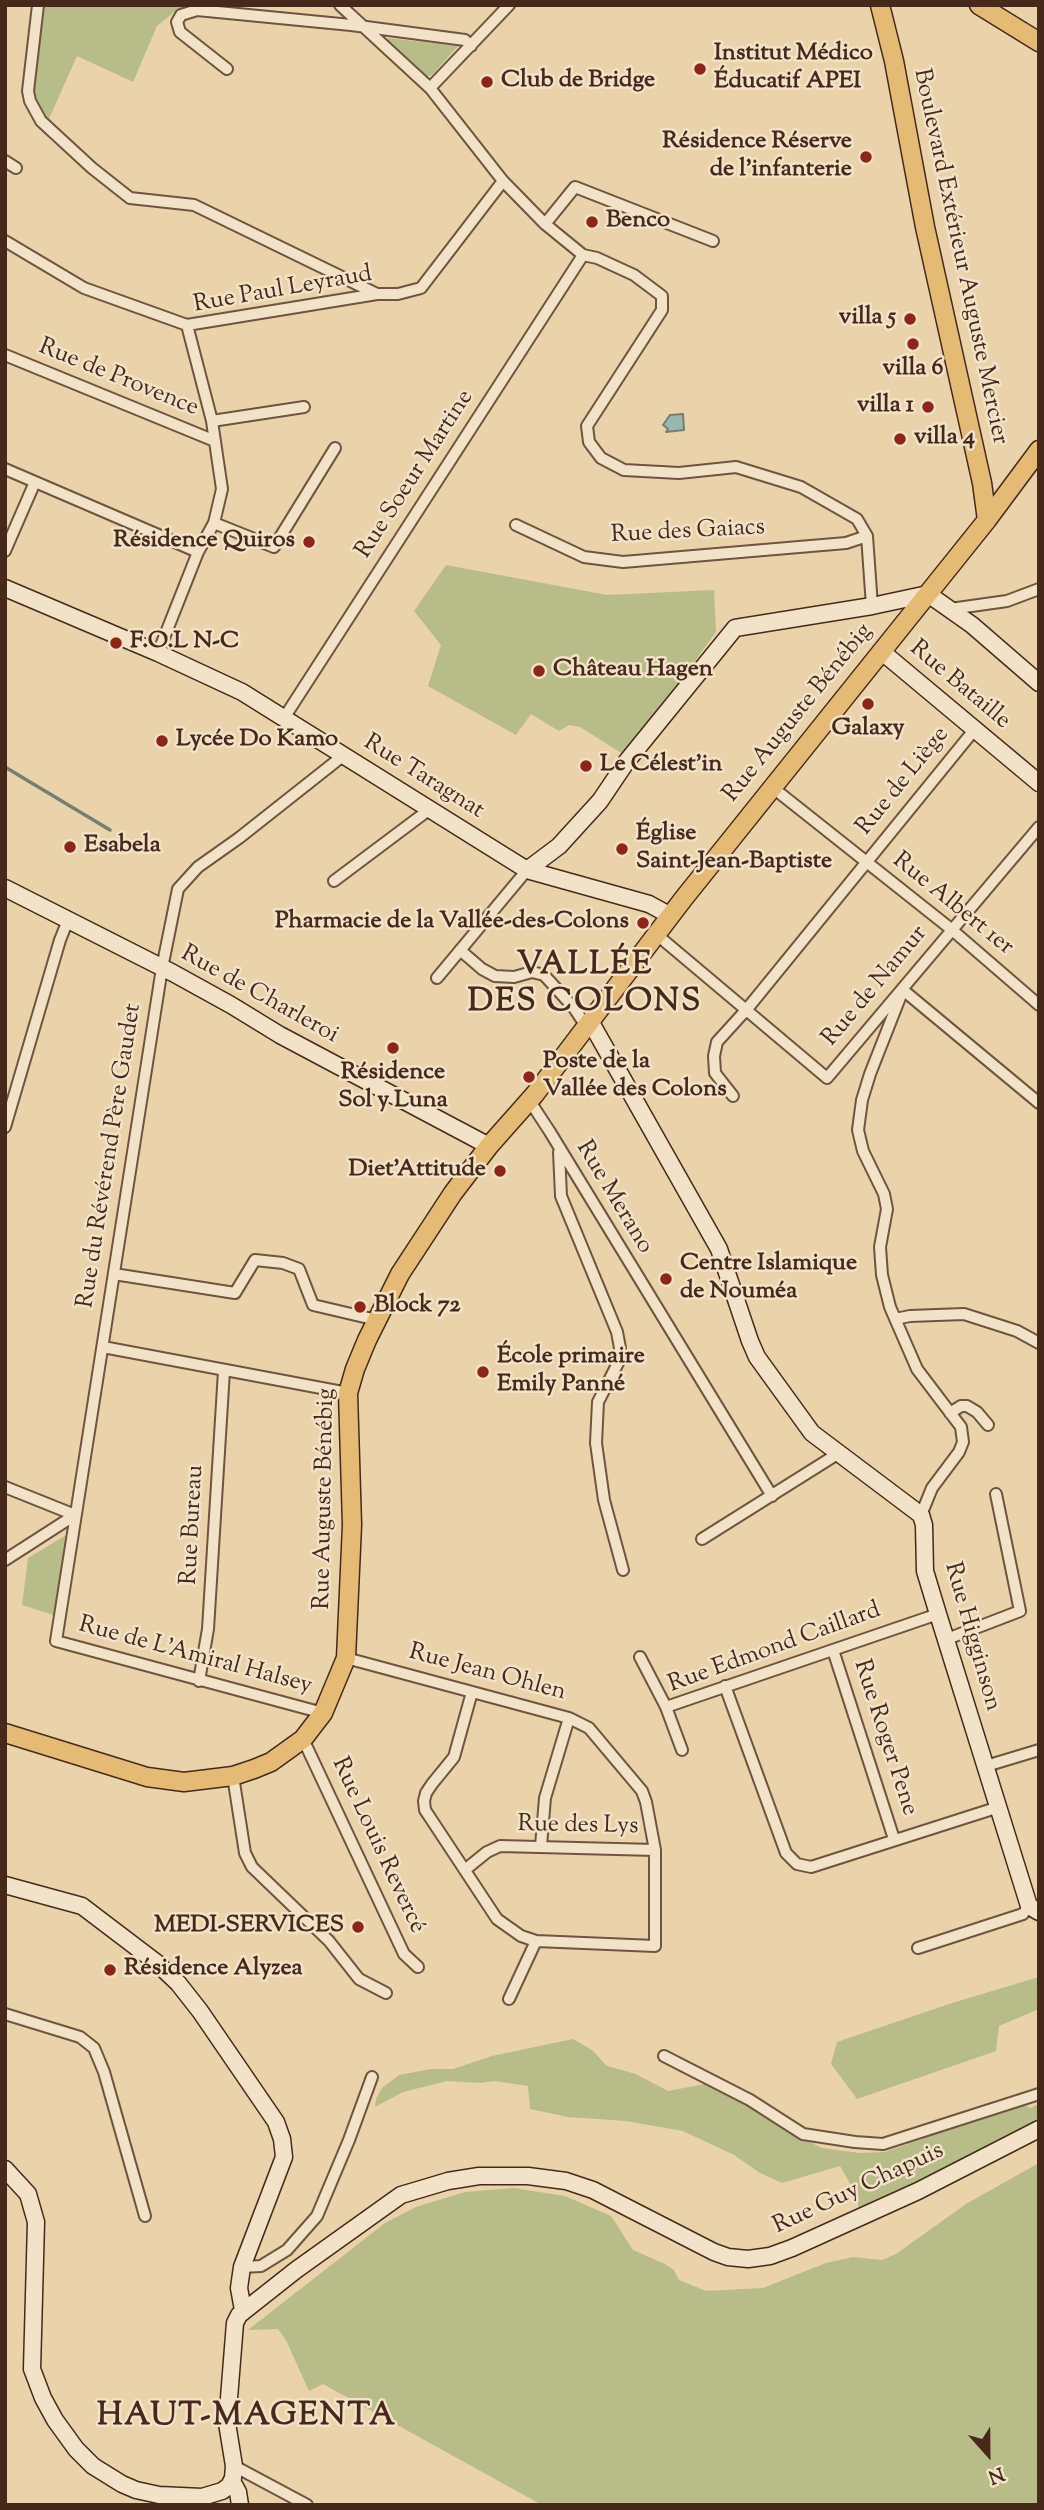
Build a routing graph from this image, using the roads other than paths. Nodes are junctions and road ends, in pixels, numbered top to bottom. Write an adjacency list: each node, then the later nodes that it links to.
1 (38, 5): 18 (street)
2 (340, 5): 6 (street)
3 (509, 5): 8 (street)
4 (880, 5): 28 (main road, Boulevard Extérieur Auguste Mercier)
5 (979, 5): 7 (main road)
6 (364, 28): 8 (street); 9 (street); 10 (street)
7 (1039, 42)
8 (471, 46): 10 (street)
9 (227, 69)
10 (430, 88): 13 (street)
11 (5, 161): 12 (street)
12 (16, 168)
13 (503, 181): 14 (street); 18 (street, Rue Paul Leyraud)
14 (545, 224): 15 (street); 17 (street)
15 (713, 240)
16 (5, 241): 19 (street)
17 (583, 255): 33 (street); 44 (street, Rue Soeur Martine)
18 (377, 294): 19 (street, Rue Paul Leyraud)
19 (187, 325): 22 (street, Rue Paul Leyraud)
20 (5, 355): 23 (street, Rue de Provence)
21 (304, 407): 22 (street)
22 (212, 421): 23 (street, Rue Paul Leyraud)
23 (215, 441): 31 (street, Rue Paul Leyraud)
24 (335, 448): 31 (street)
25 (1039, 450): 29 (main road, Rue Auguste Bénébig)
26 (5, 469): 27 (street)
27 (35, 482): 34 (street); 35 (street)
28 (982, 483): 29 (main road); 30 (main road, Boulevard Extérieur Auguste Mercier)
29 (1012, 488): 30 (main road, Rue Auguste Bénébig)
30 (987, 520): 37 (main road, Rue Auguste Bénébig)
31 (214, 523): 35 (street, Rue Paul Leyraud)
32 (516, 525): 33 (street, Rue des Gaiacs)
33 (867, 536): 39 (street)
34 (5, 551)
35 (198, 552): 42 (street, Rue Paul Leyraud)
36 (5, 588): 42 (street, Rue Taragnat)
37 (928, 594): 39 (street); 40 (street); 41 (main road, Rue Auguste Bénébig)
38 (1036, 594): 40 (street)
39 (872, 606): 52 (street)
40 (950, 610): 43 (street)
41 (881, 651): 45 (street, Rue Bataille); 48 (main road, Rue Auguste Bénébig)
42 (158, 653): 44 (street, Rue Taragnat)
43 (1039, 683)
44 (284, 718): 46 (street, Rue Taragnat)
45 (975, 729): 47 (street, Rue Bataille); 51 (street, Rue de Liège)
46 (344, 755): 49 (street, Rue Taragnat); 60 (street, Rue du Révérend Père Gaudet)
47 (1039, 783)
48 (772, 787): 51 (street, Rue Albert 1er); 55 (main road, Rue Auguste Bénébig)
49 (430, 809): 52 (street, Rue Taragnat); 53 (street)
50 (1039, 827): 57 (street, Rue de Namur)
51 (865, 862): 57 (street, Rue Albert 1er); 64 (street, Rue de Liège)
52 (527, 870): 55 (street, Rue Taragnat); 59 (street)
53 (334, 881)
54 (5, 888): 56 (street, Rue de Charleroi)
55 (671, 916): 58 (main road, Rue Auguste Bénébig)
56 (68, 920): 60 (street, Rue de Charleroi); 69 (street)
57 (951, 929): 62 (street, Rue de Namur); 63 (street, Rue Albert 1er)
58 (656, 934): 64 (street); 65 (main road, Rue Auguste Bénébig)
59 (460, 950): 61 (street); 65 (street)
60 (162, 968): 70 (street, Rue de Charleroi); 72 (street, Rue du Révérend Père Gaudet)
61 (437, 978)
62 (903, 990): 64 (street, Rue de Namur); 68 (street); 74 (street)
63 (1039, 1004)
64 (747, 1009): 66 (street, Rue de Liège)
65 (588, 1023): 67 (main road, Rue Auguste Bénébig); 81 (street)
66 (733, 1096)
67 (527, 1102): 70 (main road, Rue Auguste Bénébig); 71 (street, Rue Merano)
68 (1039, 1102)
69 (5, 1127)
70 (489, 1146): 73 (main road, Rue Auguste Bénébig)
71 (559, 1150): 84 (street, Rue Merano); 89 (street)
72 (114, 1274): 73 (street); 76 (street, Rue du Révérend Père Gaudet)
73 (377, 1320): 78 (main road, Rue Auguste Bénébig)
74 (895, 1320): 75 (street); 79 (street)
75 (1039, 1343)
76 (103, 1347): 77 (street); 85 (street, Rue du Révérend Père Gaudet)
77 (223, 1371): 78 (street); 96 (street, Rue Bureau)
78 (348, 1393): 95 (main road, Rue Auguste Bénébig)
79 (950, 1413): 80 (street); 86 (street)
80 (988, 1425)
81 (839, 1453): 84 (street); 86 (street)
82 (5, 1487): 85 (street)
83 (996, 1494): 91 (street)
84 (772, 1496): 87 (street)
85 (75, 1515): 88 (street); 92 (street, Rue du Révérend Père Gaudet)
86 (921, 1515): 90 (street, Rue Higginson)
87 (702, 1539)
88 (5, 1560)
89 (623, 1570)
90 (938, 1614): 91 (street, Rue Higginson); 93 (street, Rue Edmond Caillard)
91 (947, 1639): 106 (street, Rue Higginson)
92 (56, 1641): 96 (street, Rue de L'Amiral Halsey)
93 (833, 1650): 97 (street, Rue Edmond Caillard); 109 (street, Rue Roger Pene)
94 (640, 1657): 99 (street)
95 (346, 1658): 98 (street, Rue Jean Ohlen); 100 (main road, Rue Auguste Bénébig)
96 (199, 1681): 100 (street, Rue de L'Amiral Halsey)
97 (725, 1686): 99 (street, Rue Edmond Caillard); 109 (street)
98 (472, 1692): 101 (street, Rue Jean Ohlen); 112 (street)
99 (666, 1707): 104 (street, Rue Edmond Caillard)
100 (323, 1713): 103 (main road, Rue Auguste Bénébig)
101 (569, 1718): 110 (street); 111 (street, Rue Jean Ohlen)
102 (5, 1734): 107 (main road, Rue Auguste Bénébig)
103 (303, 1739): 107 (main road, Rue Auguste Bénébig); 117 (street, Rue Louis Revercé)
104 (682, 1750)
105 (1039, 1750): 106 (street)
106 (986, 1766): 108 (street, Rue Higginson)
107 (233, 1776): 118 (street)
108 (999, 1807): 109 (street); 114 (street, Rue Higginson)
109 (894, 1839)
110 (541, 1846): 111 (street, Rue des Lys); 112 (street, Rue des Lys)
111 (655, 1850): 115 (street, Rue Jean Ohlen)
112 (466, 1870): 115 (street)
113 (5, 1885): 127 (street)
114 (1034, 1909): 116 (street)
115 (536, 1941): 119 (street)
116 (918, 1948)
117 (418, 1967)
118 (386, 1993)
119 (509, 1999)
120 (5, 2014): 126 (street)
121 (664, 2056): 123 (street)
122 (372, 2077): 127 (street)
123 (1039, 2094)
124 (1039, 2129): 128 (street, Rue Guy Chapuis)
125 (5, 2169): 129 (street)
126 (145, 2216)
127 (242, 2267): 128 (street)
128 (243, 2311): 129 (street)
129 (233, 2474): 130 (street); 131 (street)
130 (240, 2505)
131 (306, 2505)

